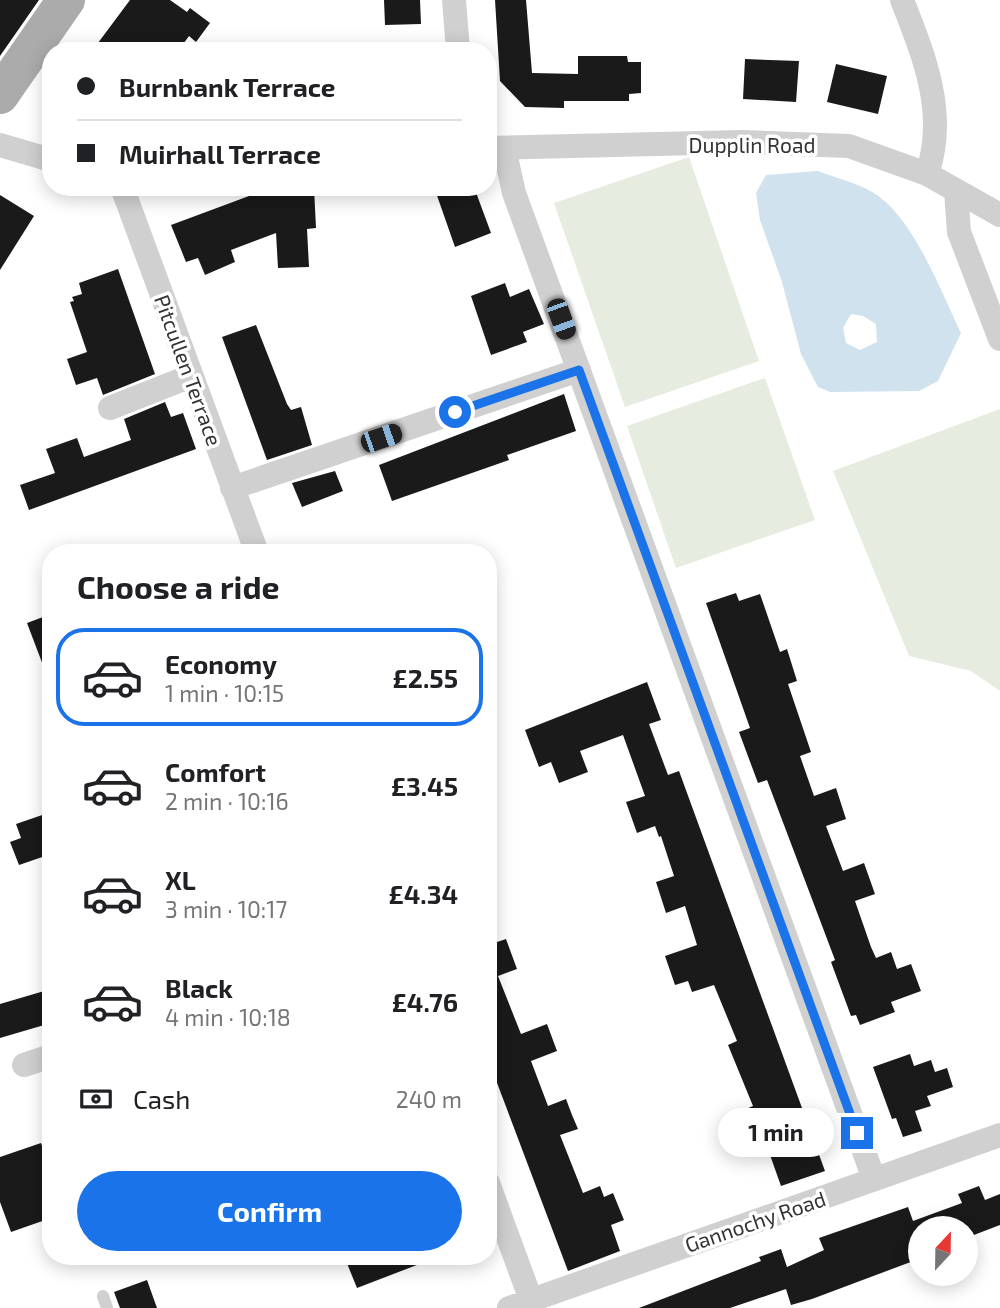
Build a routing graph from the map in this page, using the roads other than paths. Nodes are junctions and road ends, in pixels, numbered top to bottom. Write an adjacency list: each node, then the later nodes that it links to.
1 (66, 0): 5 (main road)
2 (454, 0): 4 (street)
3 (902, 0): 10 (street)
4 (457, 42)
5 (0, 95)
6 (0, 145): 9 (street)
7 (497, 148): 10 (street, Dupplin Road)
8 (497, 150): 15 (street)
9 (42, 157)
10 (927, 174): 11 (street, Dupplin Road)
11 (956, 191): 13 (street, Dupplin Road); 14 (street)
12 (125, 196): 16 (street, Pitcullen Terrace)
13 (1000, 215)
14 (1000, 340)
15 (579, 370): 18 (street); 23 (street)
16 (191, 376): 17 (street); 18 (street, Pitcullen Terrace)
17 (110, 408)
18 (232, 488): 19 (street, Pitcullen Terrace)
19 (254, 544)
20 (42, 1059): 21 (street)
21 (24, 1065)
22 (1000, 1135): 23 (street, Gannochy Road)
23 (874, 1179): 25 (street, Gannochy Road)
24 (497, 1217): 25 (street)
25 (520, 1304)

